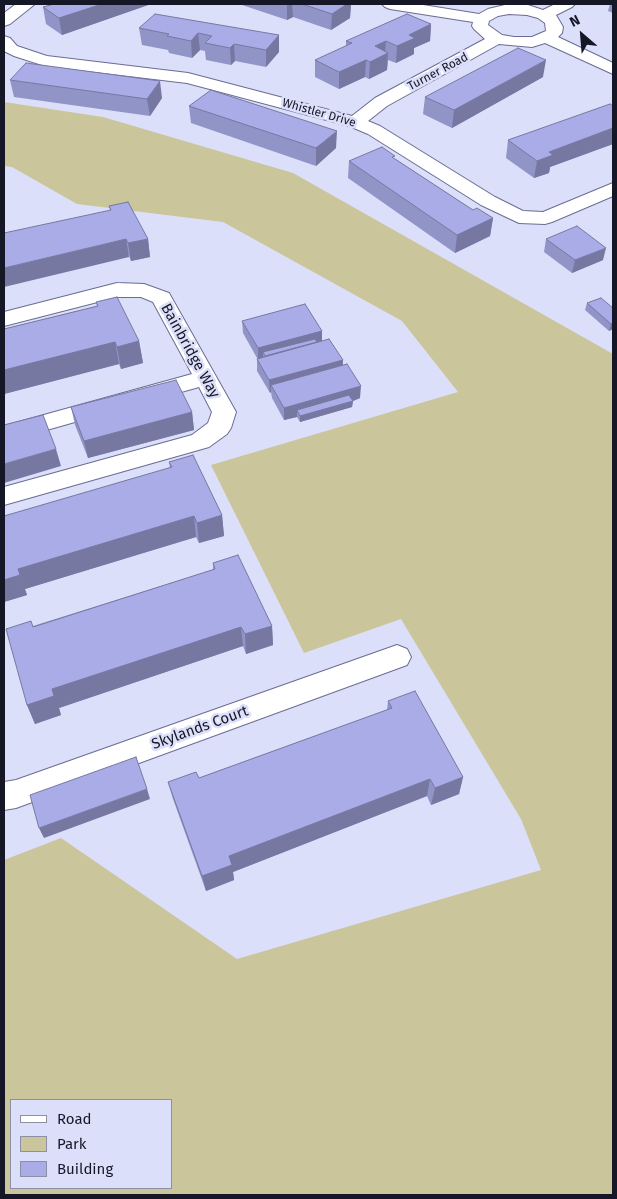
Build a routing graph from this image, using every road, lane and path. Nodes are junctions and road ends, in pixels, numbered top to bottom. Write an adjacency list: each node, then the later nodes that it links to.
1 (27, 4): 6 (street)
2 (390, 4): 5 (street)
3 (567, 4): 4 (street)
4 (544, 15): 5 (street); 7 (street)
5 (482, 18): 8 (street)
6 (4, 22)
7 (547, 38): 8 (street); 10 (street)
8 (497, 39): 11 (street, Turner Road)
9 (4, 41): 11 (street, Whistler Drive)
10 (613, 69)
11 (355, 122): 12 (street, Whistler Drive)
12 (613, 189)
13 (4, 319): 14 (street, Bainbridge Way)
14 (205, 378): 15 (street); 16 (street, Bainbridge Way)
15 (4, 434)
16 (4, 496)
17 (396, 657): 18 (street, Skylands Court)
18 (4, 796)

